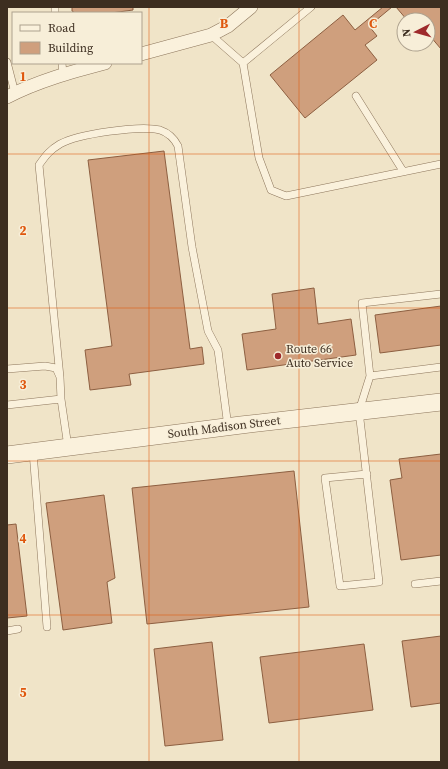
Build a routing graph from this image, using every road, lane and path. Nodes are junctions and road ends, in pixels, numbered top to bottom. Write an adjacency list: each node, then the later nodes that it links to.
1 (251, 7): 3 (street)
2 (311, 7): 6 (lane)
3 (211, 35): 4 (street); 6 (lane)
4 (142, 54)
5 (7, 62): 9 (lane)
6 (242, 63): 12 (lane)
7 (97, 64): 8 (street)
8 (63, 68): 9 (street)
9 (11, 95)
10 (356, 96): 12 (lane)
11 (441, 164): 12 (lane)
12 (403, 172)
13 (441, 294): 16 (lane)
14 (441, 367): 16 (lane)
15 (7, 369): 17 (lane)
16 (370, 376): 21 (lane)
17 (60, 377): 18 (lane); 22 (lane)
18 (61, 399): 20 (lane); 23 (lane)
19 (441, 402): 21 (street, South Madison Street)
20 (7, 405)
21 (359, 411): 22 (street, South Madison Street); 26 (lane)
22 (228, 427): 23 (street, South Madison Street)
23 (68, 447): 24 (street, South Madison Street)
24 (33, 452): 25 (street, South Madison Street); 29 (lane)
25 (7, 455)
26 (367, 474): 26 (lane)
27 (441, 581): 28 (lane)
28 (415, 584)
29 (47, 627)
30 (18, 629): 31 (lane)
31 (7, 631)

